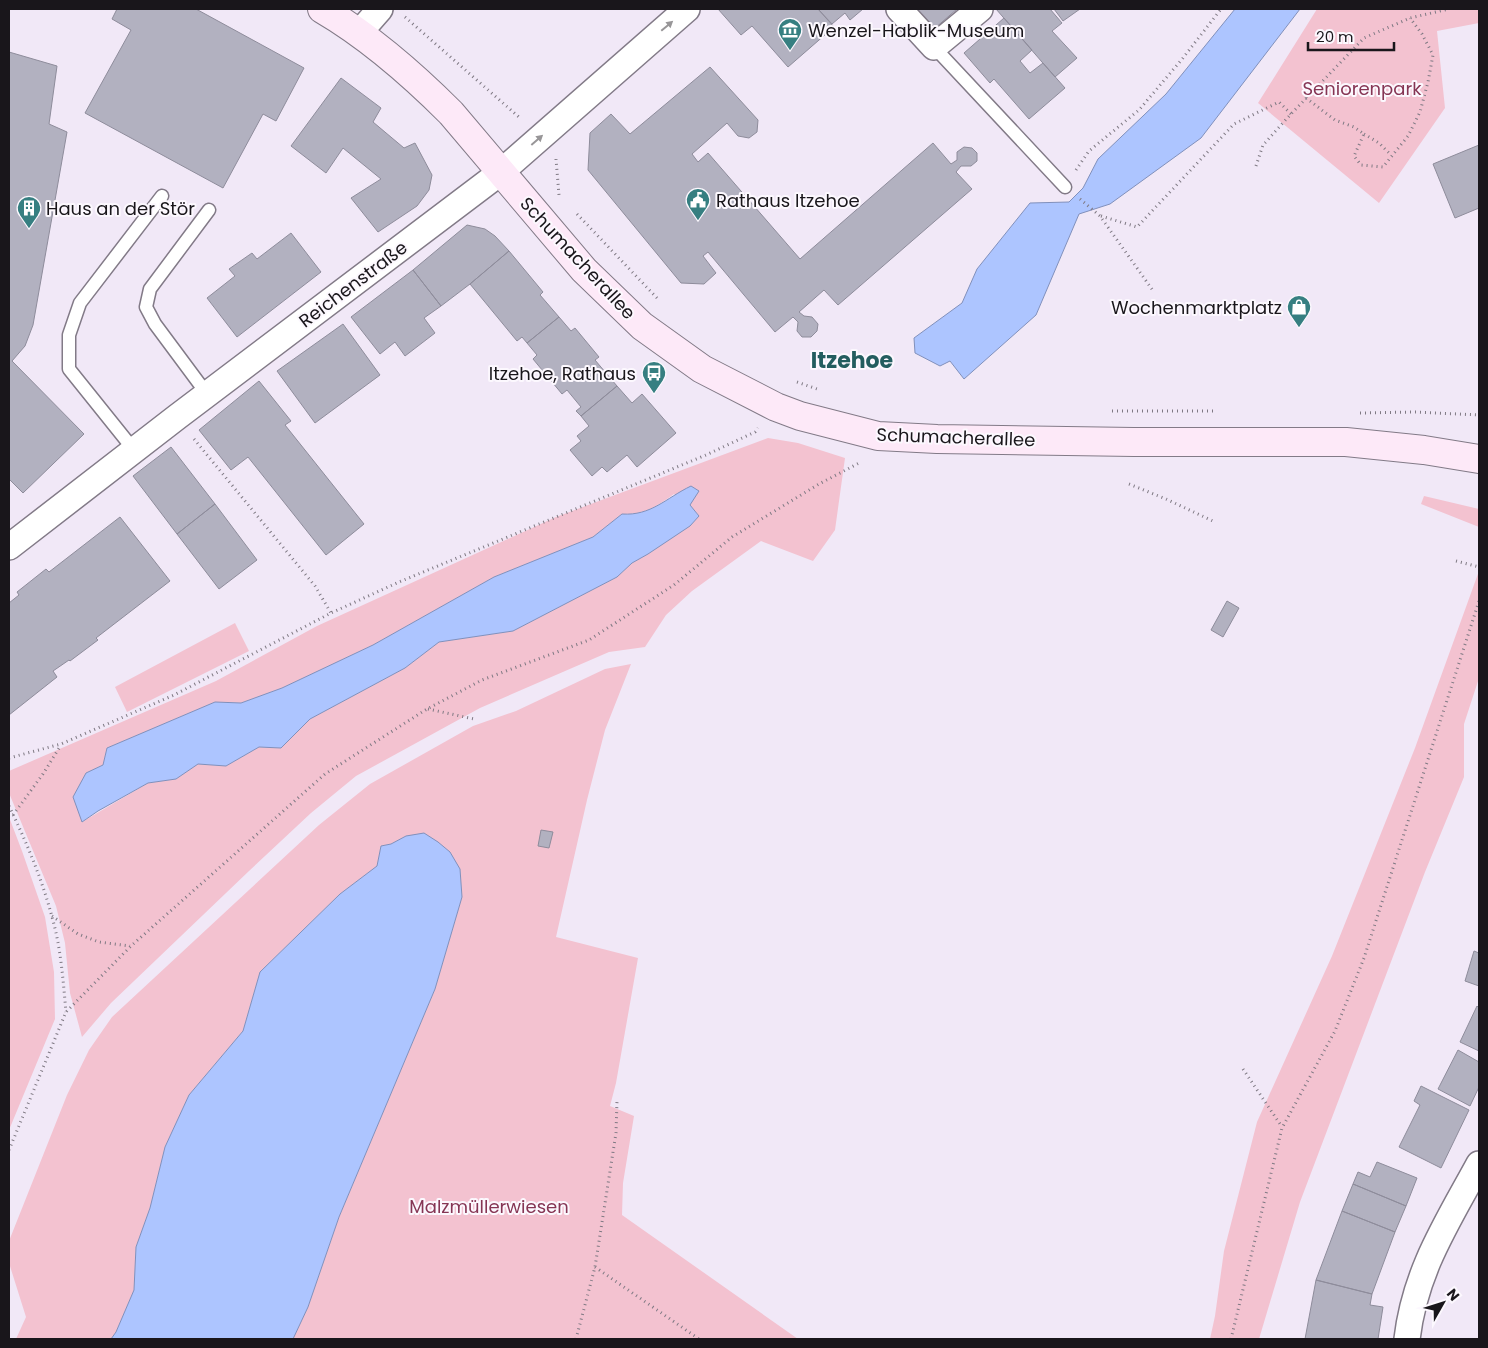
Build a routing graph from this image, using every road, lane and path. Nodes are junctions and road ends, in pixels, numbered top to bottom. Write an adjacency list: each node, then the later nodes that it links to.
1 (322, 9): 9 (street, Schumacherallee)
2 (688, 9): 14 (street, Reichenstraße, one-way to 2)
3 (899, 9): 10 (street)
4 (980, 9): 10 (street)
5 (1221, 9): 18 (path)
6 (1449, 9): 8 (path)
7 (389, 11): 9 (street); 14 (path)
8 (1410, 18): 11 (path); 15 (path)
9 (359, 33): 17 (street, Schumacherallee)
10 (934, 47): 18 (lane)
11 (1306, 98): 12 (path); 13 (path)
12 (1291, 114): 16 (path); 23 (path)
13 (1364, 134): 15 (path); 15 (path)
14 (538, 139): 17 (street, Reichenstraße, one-way to 14); 20 (path)
15 (1391, 155)
16 (1256, 166)
17 (501, 172): 27 (street, Reichenstraße); 28 (street, Schumacherallee)
18 (1065, 187)
19 (162, 196): 34 (lane)
20 (566, 202)
21 (572, 209): 24 (path)
22 (209, 210): 27 (lane)
23 (1154, 292)
24 (661, 301)
25 (790, 380): 26 (path)
26 (825, 391)
27 (207, 394): 33 (street, Reichenstraße)
28 (776, 407): 35 (street, Schumacherallee); 43 (path)
29 (1103, 411): 30 (path)
30 (1218, 411)
31 (1356, 413): 32 (path)
32 (1479, 415)
33 (176, 417): 34 (street, Reichenstraße); 43 (path)
34 (134, 450): 39 (street, Reichenstraße)
35 (1479, 459)
36 (865, 460): 44 (path)
37 (1129, 484): 38 (path)
38 (1215, 522)
39 (9, 547)
40 (1456, 562): 41 (path)
41 (1479, 567)
42 (1479, 601): 55 (path)
43 (331, 613): 46 (path)
44 (427, 709): 45 (path); 51 (path)
45 (474, 719)
46 (61, 744): 47 (path); 49 (path)
47 (9, 758)
48 (9, 806): 49 (path)
49 (13, 815): 50 (path)
50 (52, 916): 51 (path); 52 (path)
51 (131, 946): 52 (path)
52 (66, 1012): 56 (path)
53 (1243, 1068): 55 (path)
54 (616, 1101): 58 (path)
55 (1282, 1128): 61 (path)
56 (9, 1150)
57 (1479, 1164): 62 (street)
58 (595, 1267): 59 (path); 60 (path)
59 (576, 1339)
60 (699, 1339)
61 (1231, 1339)
62 (1407, 1339)

